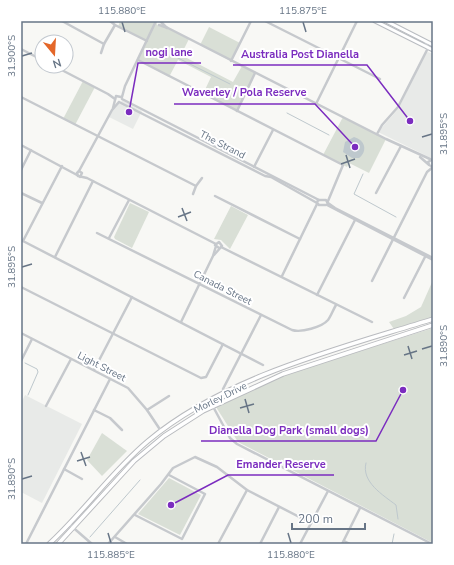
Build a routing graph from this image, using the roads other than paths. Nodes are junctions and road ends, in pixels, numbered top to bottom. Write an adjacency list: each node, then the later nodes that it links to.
1 (62, 21): 14 (street)
2 (110, 21): 10 (street)
3 (251, 21): 23 (street)
4 (265, 21): 21 (street)
5 (358, 21): 21 (street)
6 (375, 21): 16 (main road)
7 (386, 21): 13 (main road)
8 (161, 22): 9 (street); 11 (street)
9 (157, 24): 11 (street); 12 (street)
10 (115, 25): 12 (street); 14 (street)
11 (168, 28): 23 (street)
12 (147, 41): 22 (street)
13 (425, 41): 15 (main road); 16 (street)
14 (104, 44): 19 (street)
15 (433, 46)
16 (428, 48): 18 (main road); 38 (street)
17 (21, 49): 20 (street)
18 (433, 50)
19 (101, 53)
20 (34, 56)
21 (340, 58): 26 (street); 34 (street)
22 (138, 60): 27 (street); 36 (street)
23 (231, 60): 24 (street)
24 (255, 73): 34 (street); 36 (street)
25 (69, 74): 28 (street)
26 (380, 79)
27 (125, 86): 29 (street); 31 (street)
28 (108, 94): 29 (street); 32 (street)
29 (117, 95): 31 (street, The Strand); 32 (street)
30 (21, 98): 39 (street)
31 (122, 98): 33 (street); 49 (street, The Strand)
32 (115, 100): 33 (street, The Strand); 35 (street)
33 (119, 102): 35 (street); 49 (street, The Strand)
34 (316, 104): 38 (street)
35 (112, 110): 39 (street)
36 (237, 111): 37 (street)
37 (273, 130): 49 (street); 60 (street)
38 (377, 134): 41 (street)
39 (99, 137): 45 (street); 56 (street)
40 (21, 145): 42 (street)
41 (401, 146): 43 (street); 58 (street)
42 (31, 150): 47 (street); 50 (street)
43 (416, 154): 44 (street); 46 (street)
44 (431, 159): 46 (street)
45 (84, 164): 51 (street); 53 (street)
46 (428, 164): 48 (street); 52 (street)
47 (62, 166): 51 (street); 64 (street)
48 (433, 167): 52 (street)
49 (253, 168): 65 (street, The Strand)
50 (21, 170)
51 (78, 172): 53 (street); 53 (street)
52 (427, 172): 70 (street)
53 (82, 174): 55 (street)
54 (202, 178): 56 (street)
55 (93, 181): 62 (street); 75 (street)
56 (196, 186): 59 (street)
57 (21, 193): 64 (street)
58 (376, 193)
59 (193, 194)
60 (329, 194): 63 (street); 66 (street)
61 (215, 196): 71 (street)
62 (129, 200): 69 (street); 73 (street)
63 (324, 200): 65 (street); 66 (street)
64 (42, 203): 72 (street)
65 (318, 203): 66 (street); 71 (street)
66 (328, 203): 67 (street)
67 (355, 220): 70 (street); 81 (street)
68 (98, 233): 69 (street, Canada Street)
69 (109, 238): 79 (street, Canada Street)
70 (392, 238): 74 (street); 78 (street)
71 (300, 239): 77 (street)
72 (22, 241): 75 (street)
73 (218, 246): 77 (street); 79 (street)
74 (426, 256): 76 (street); 83 (street)
75 (55, 257): 82 (street)
76 (433, 259)
77 (282, 276): 81 (street)
78 (372, 281)
79 (200, 284): 85 (street, Canada Street); 87 (street)
80 (21, 287): 91 (street)
81 (317, 295): 84 (street)
82 (132, 297): 87 (street); 91 (street)
83 (404, 298)
84 (336, 305): 85 (street, Canada Street); 88 (street)
85 (261, 315): 94 (street)
86 (433, 318): 102 (highway, Morley Drive)
87 (181, 322): 93 (street)
88 (372, 322)
89 (433, 325): 104 (highway, Morley Drive)
90 (21, 333): 92 (street, Light Street)
91 (113, 334): 93 (street); 98 (street)
92 (32, 339): 95 (street, Light Street); 96 (street)
93 (223, 344): 94 (street)
94 (242, 353): 97 (street); 100 (street)
95 (71, 359): 98 (street, Light Street); 103 (street)
96 (21, 361)
97 (263, 365)
98 (94, 370): 99 (street, Light Street)
99 (110, 379): 105 (street); 106 (street, Light Street)
100 (223, 389)
101 (169, 396): 106 (street)
102 (210, 401): 104 (street); 108 (highway, Morley Drive)
103 (46, 406)
104 (213, 406): 113 (street); 119 (highway, Morley Drive)
105 (94, 410): 107 (street); 109 (street)
106 (147, 410): 108 (street, Light Street)
107 (122, 430)
108 (161, 430): 118 (highway, Morley Drive)
109 (64, 469): 111 (street); 122 (street)
110 (168, 475): 112 (street); 116 (street); 116 (street)
111 (82, 479)
112 (247, 490): 114 (street); 128 (street)
113 (328, 491): 115 (street); 117 (street)
114 (279, 507): 117 (street); 129 (street)
115 (360, 508): 121 (street); 133 (street)
116 (135, 515): 120 (street)
117 (311, 523): 130 (street)
118 (69, 524): 119 (street); 123 (highway, Morley Drive)
119 (74, 527): 124 (highway, Morley Drive); 125 (street)
120 (115, 537): 126 (street); 127 (street)
121 (344, 541): 131 (street); 132 (street)
122 (26, 544)
123 (49, 544)
124 (58, 544)
125 (92, 544)
126 (108, 544)
127 (127, 544)
128 (218, 544)
129 (260, 544)
130 (300, 544)
131 (342, 544)
132 (350, 544)
133 (432, 544)

